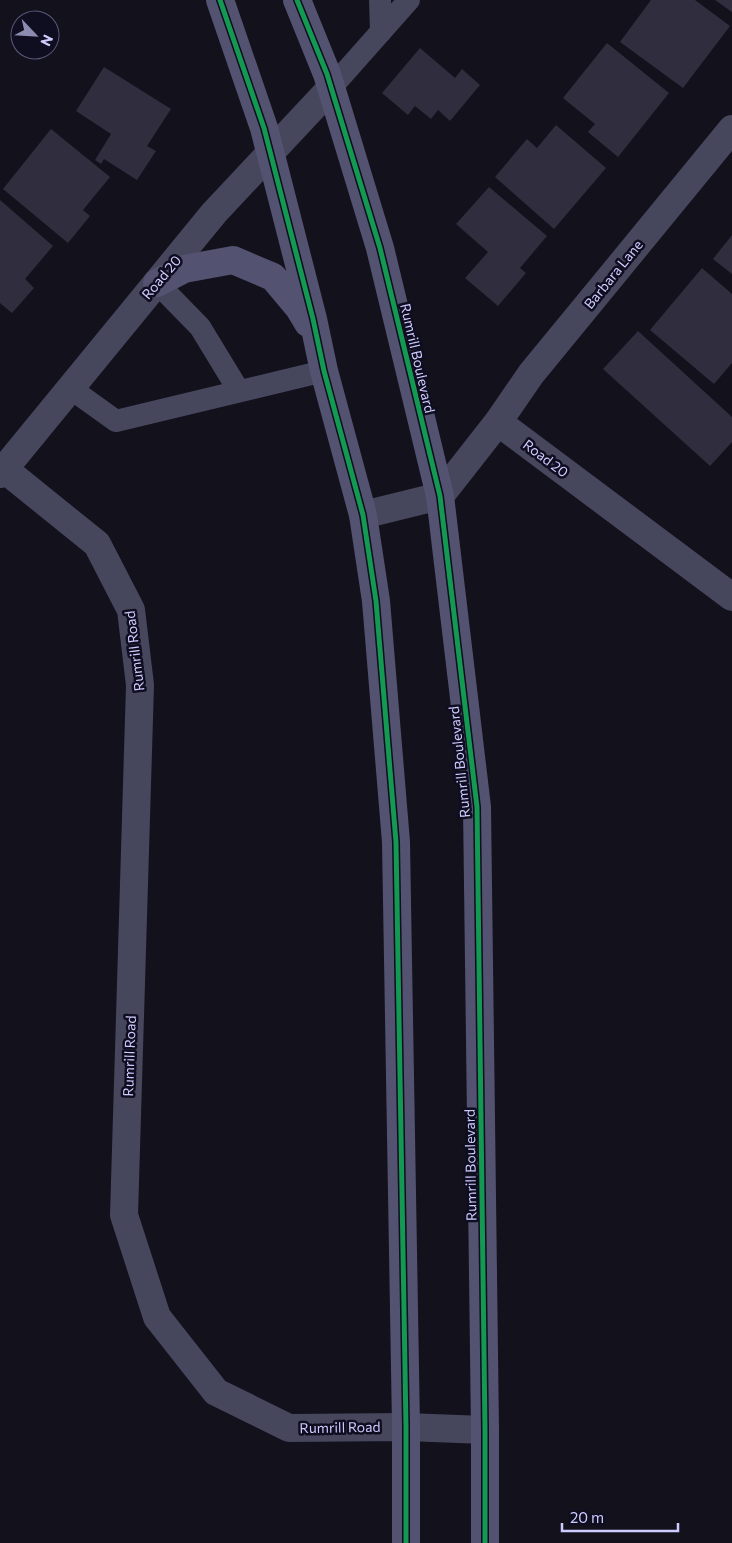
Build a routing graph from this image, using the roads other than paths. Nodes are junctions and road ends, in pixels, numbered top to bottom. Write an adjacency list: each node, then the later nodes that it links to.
1 (220, 0): 8 (main road)
2 (297, 0): 6 (main road, Rumrill Boulevard)
3 (380, 0): 5 (lane)
4 (409, 0): 5 (lane)
5 (381, 32): 6 (lane)
6 (331, 88): 8 (street, Road 20); 16 (main road, Rumrill Boulevard)
7 (732, 130): 14 (street, Barbara Lane)
8 (270, 153): 9 (street, Road 20); 10 (main road)
9 (157, 283): 10 (main road); 12 (street, Road 20); 13 (lane)
10 (317, 339): 11 (main road)
11 (324, 371): 13 (lane); 17 (main road)
12 (70, 388): 13 (lane); 15 (street, Road 20)
13 (239, 392)
14 (498, 422): 16 (street); 18 (street, Road 20)
15 (1, 470): 19 (street, Rumrill Road)
16 (440, 496): 17 (street); 20 (main road, Rumrill Boulevard)
17 (363, 515): 19 (main road)
18 (732, 597)
19 (406, 1427): 20 (street, Rumrill Road); 21 (main road)
20 (485, 1430): 22 (main road, Rumrill Boulevard)
21 (406, 1543)
22 (485, 1543)

